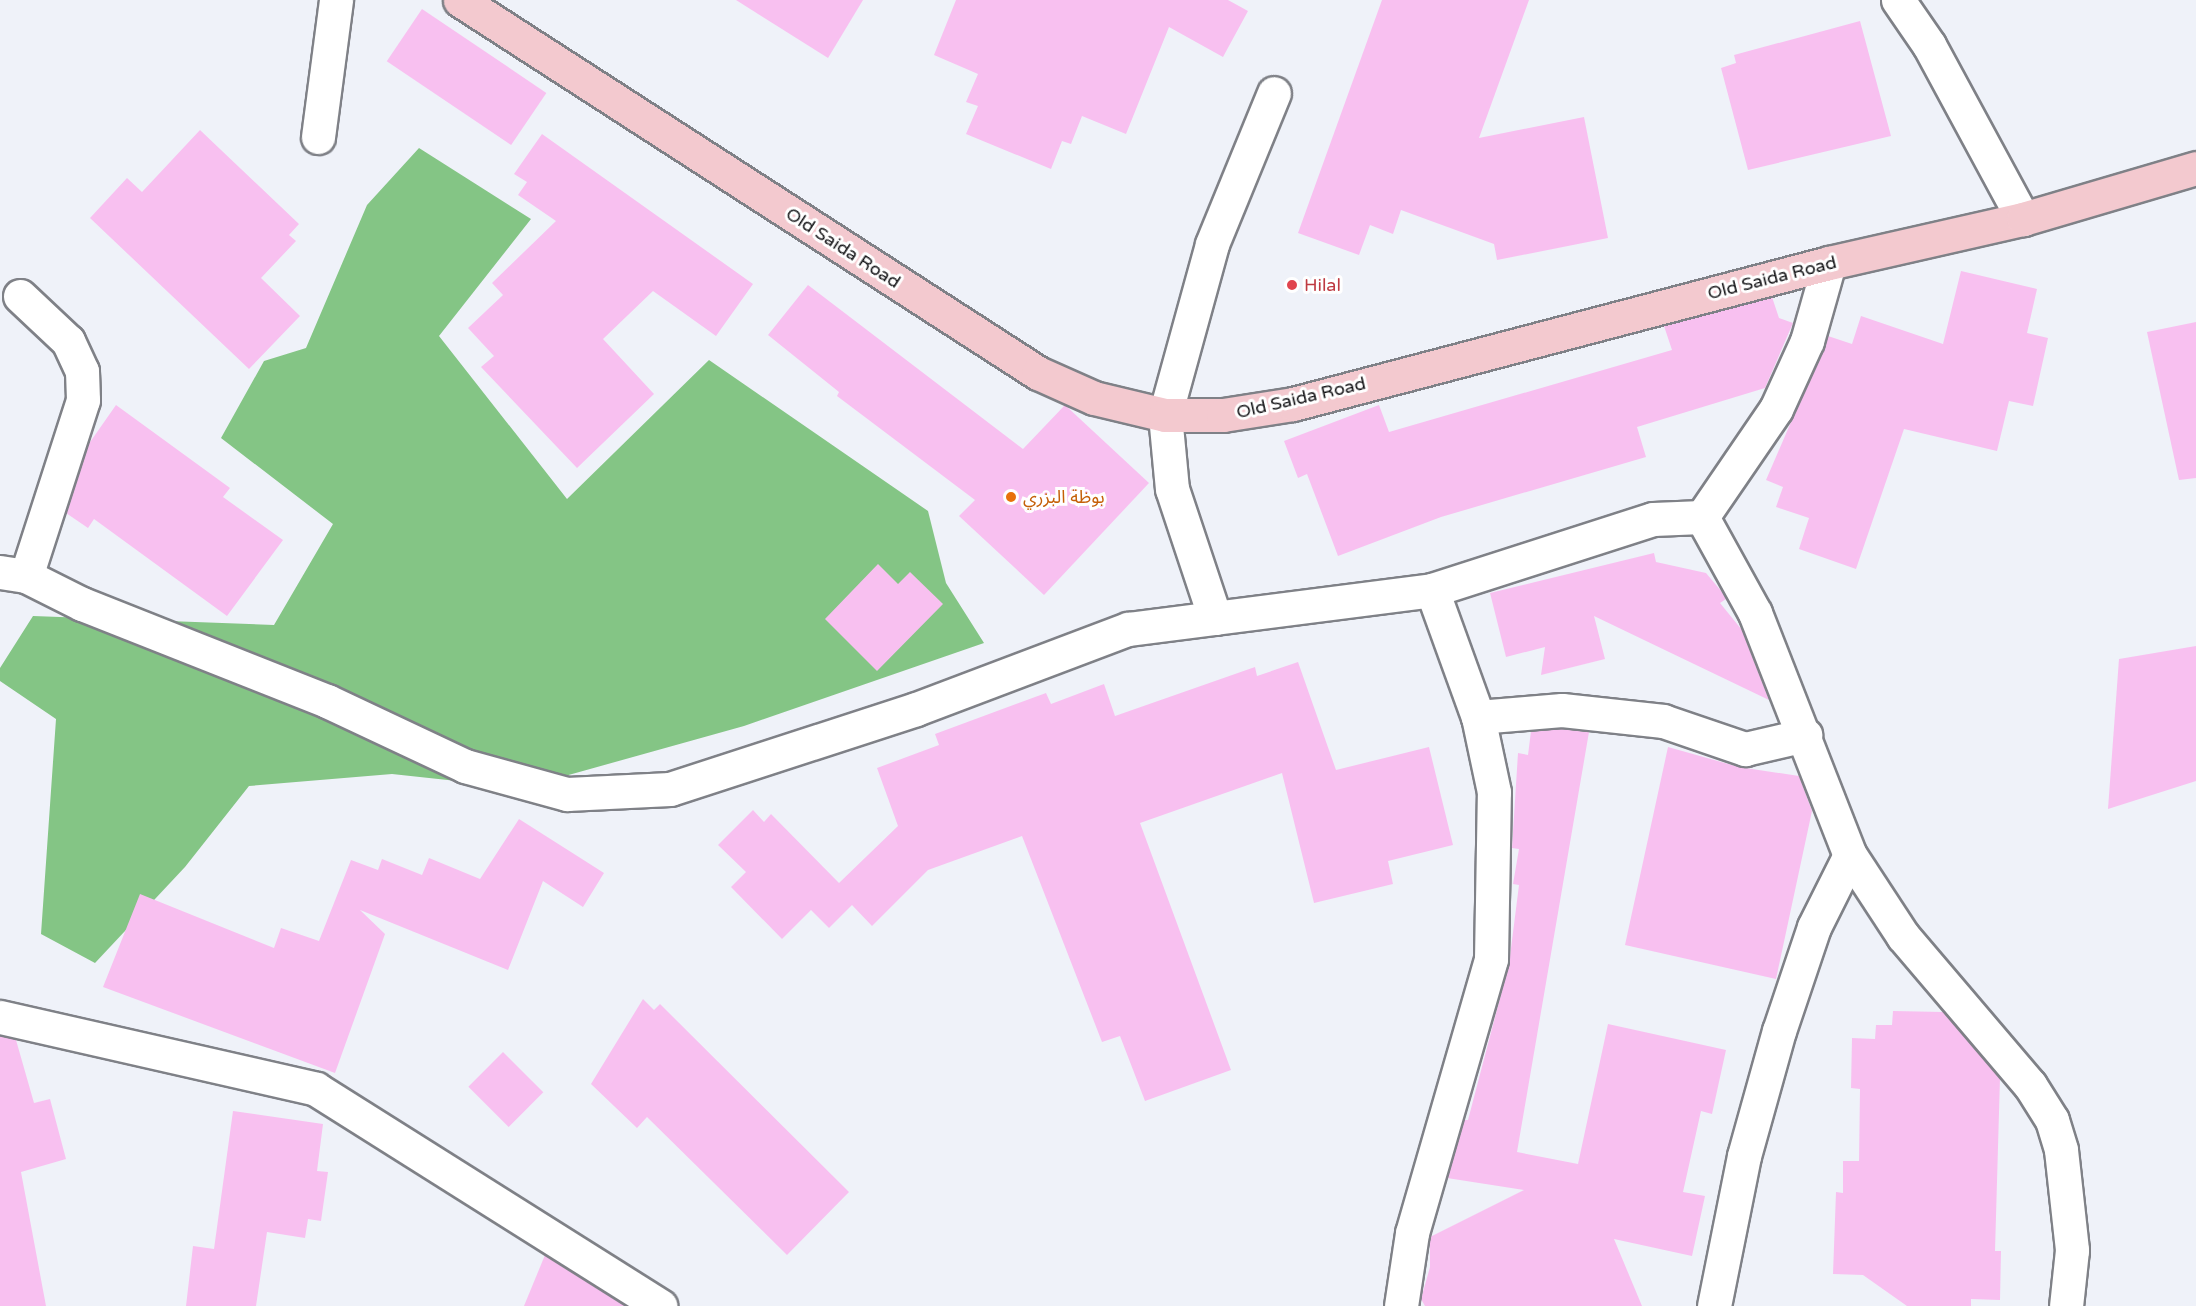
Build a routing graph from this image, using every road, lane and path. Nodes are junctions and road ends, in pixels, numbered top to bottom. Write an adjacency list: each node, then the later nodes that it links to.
1 (336, 0): 5 (street)
2 (460, 0): 10 (highway, Old Saida Road)
3 (1898, 0): 7 (street)
4 (1274, 93): 10 (street)
5 (318, 137)
6 (2196, 168): 7 (highway, Old Saida Road)
7 (2023, 219): 8 (highway, Old Saida Road)
8 (1829, 263): 10 (highway, Old Saida Road); 11 (street)
9 (20, 296): 12 (street)
10 (1165, 415): 14 (street)
11 (1702, 517): 13 (street); 16 (street)
12 (9, 569): 14 (street)
13 (1432, 590): 14 (street); 15 (street)
14 (1215, 618)
15 (1478, 717): 16 (street); 20 (street)
16 (1804, 735): 17 (street)
17 (1850, 855): 21 (street); 22 (street)
18 (0, 1017): 19 (street)
19 (660, 1306)
20 (1401, 1306)
21 (1714, 1306)
22 (2066, 1306)

